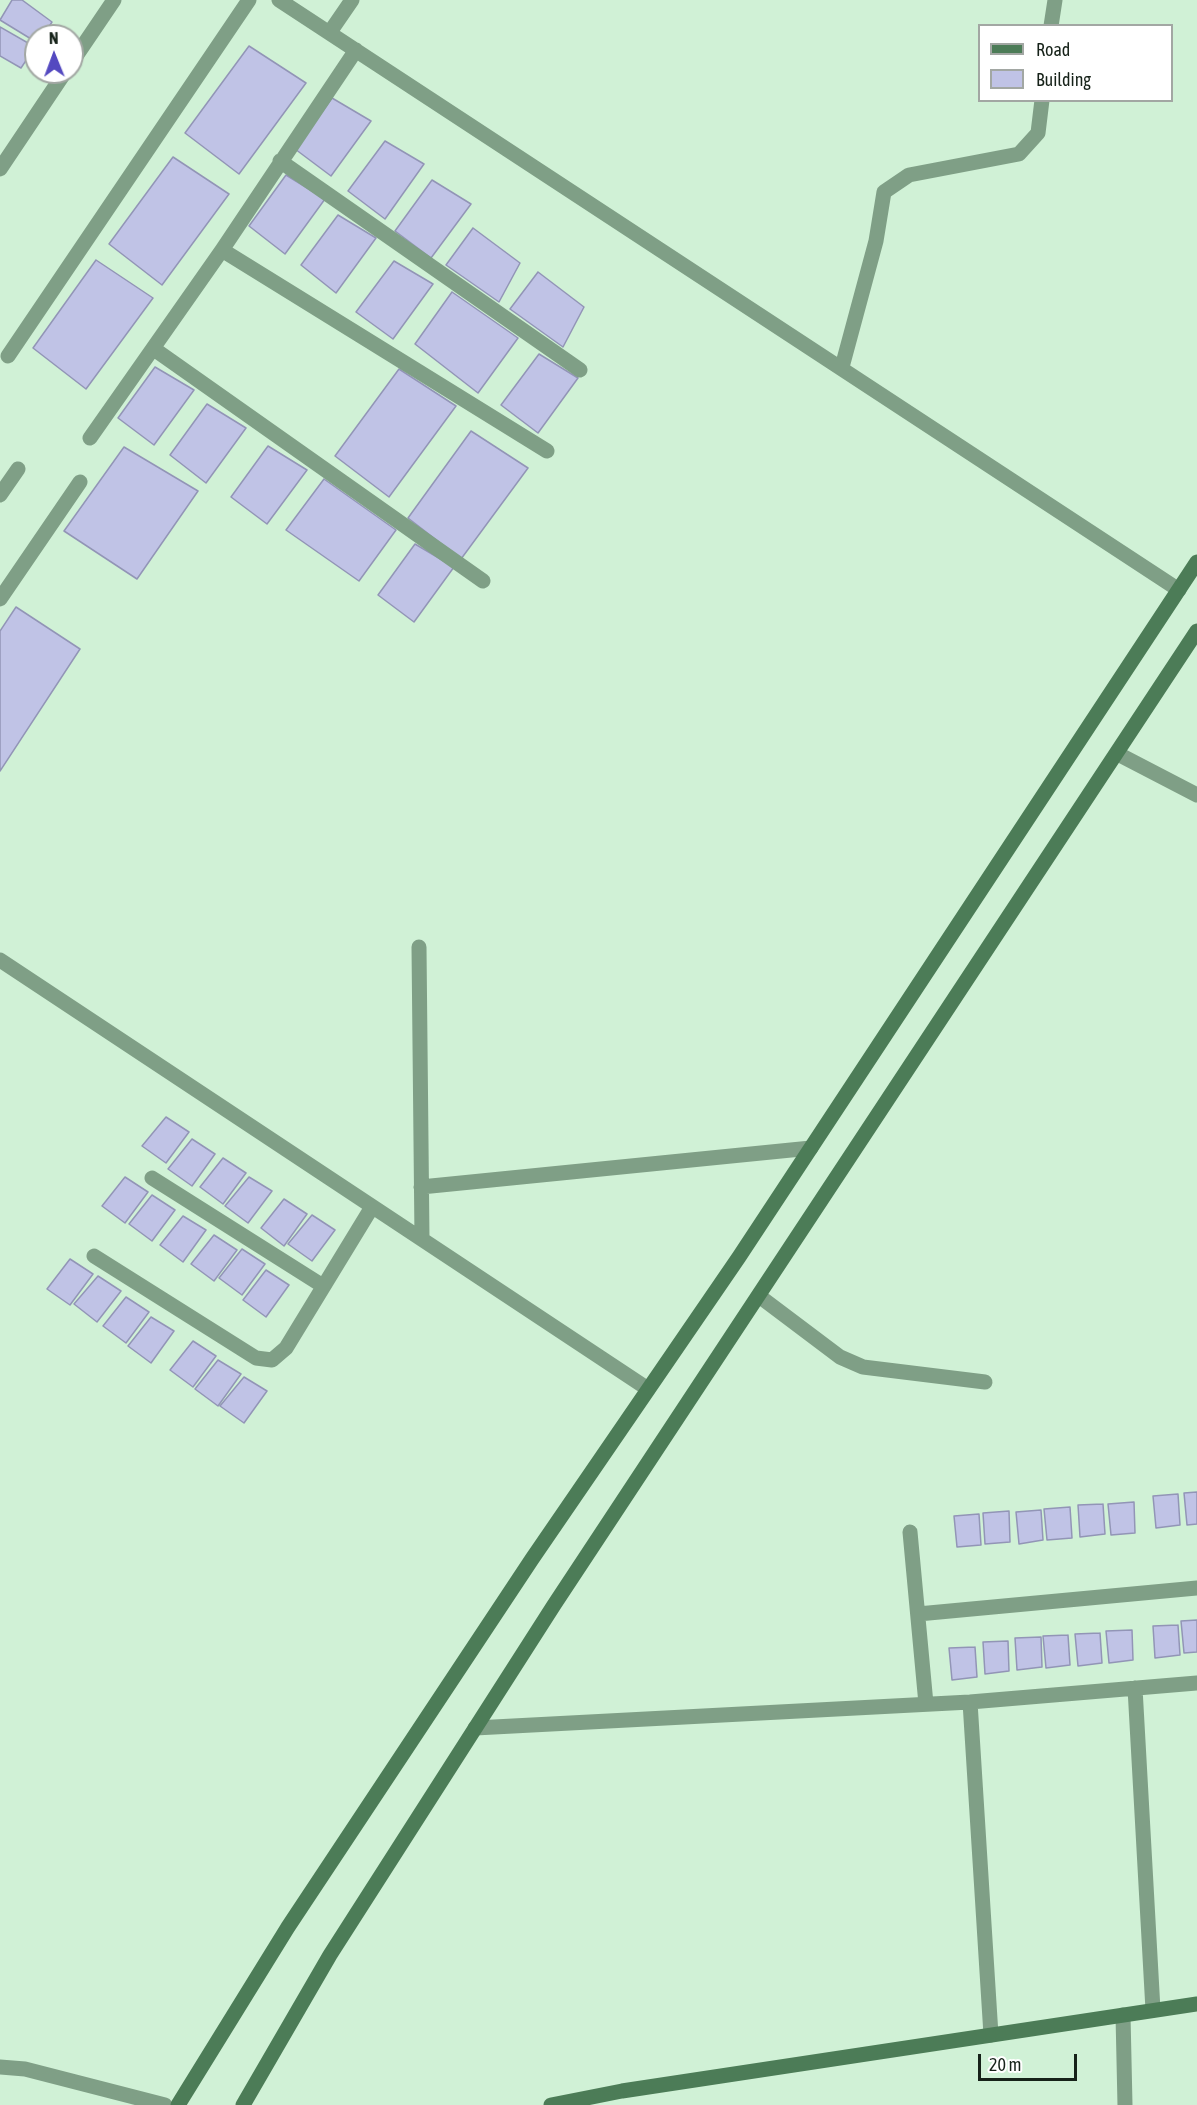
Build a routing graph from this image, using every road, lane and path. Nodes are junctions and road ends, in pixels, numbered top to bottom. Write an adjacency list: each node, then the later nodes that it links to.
1 (114, 0): 8 (street)
2 (249, 0): 16 (street)
3 (279, 0): 7 (street)
4 (352, 0): 7 (street)
5 (1054, 0): 6 (street)
6 (1051, 24)
7 (330, 32): 9 (street)
8 (84, 44)
9 (356, 50): 12 (street); 17 (street)
10 (57, 84): 13 (street)
11 (1042, 102): 17 (street)
12 (280, 161): 14 (street); 18 (street)
13 (0, 169)
14 (222, 250): 15 (street); 20 (street)
15 (154, 349): 19 (street); 25 (street)
16 (8, 356)
17 (842, 367): 26 (street)
18 (580, 370)
19 (90, 438)
20 (547, 451)
21 (18, 469): 23 (street)
22 (80, 482): 27 (street)
23 (0, 495)
24 (1197, 562): 26 (street)
25 (483, 581)
26 (1179, 590): 33 (street)
27 (0, 599)
28 (1197, 631): 29 (street)
29 (1118, 754): 30 (street); 40 (street)
30 (1197, 795)
31 (419, 946): 35 (street)
32 (0, 960): 36 (street)
33 (811, 1148): 35 (street); 42 (street)
34 (152, 1178): 39 (street)
35 (421, 1187): 37 (street)
36 (372, 1207): 37 (street); 39 (street)
37 (422, 1239): 42 (street)
38 (94, 1256): 39 (street)
39 (323, 1286)
40 (759, 1296): 41 (street); 50 (street)
41 (985, 1382)
42 (648, 1389): 57 (street)
43 (910, 1532): 45 (street)
44 (1197, 1588): 45 (street)
45 (918, 1614): 49 (street)
46 (1197, 1683): 47 (street)
47 (1135, 1688): 48 (street); 52 (street)
48 (970, 1702): 49 (street); 54 (street)
49 (926, 1704): 50 (street)
50 (475, 1728): 58 (street)
51 (1197, 2004): 52 (street)
52 (1153, 2010): 53 (street)
53 (1123, 2015): 54 (street); 60 (street)
54 (991, 2035): 59 (street)
55 (0, 2067): 56 (street)
56 (165, 2105)
57 (178, 2105)
58 (243, 2105)
59 (551, 2105)
60 (1125, 2105)

